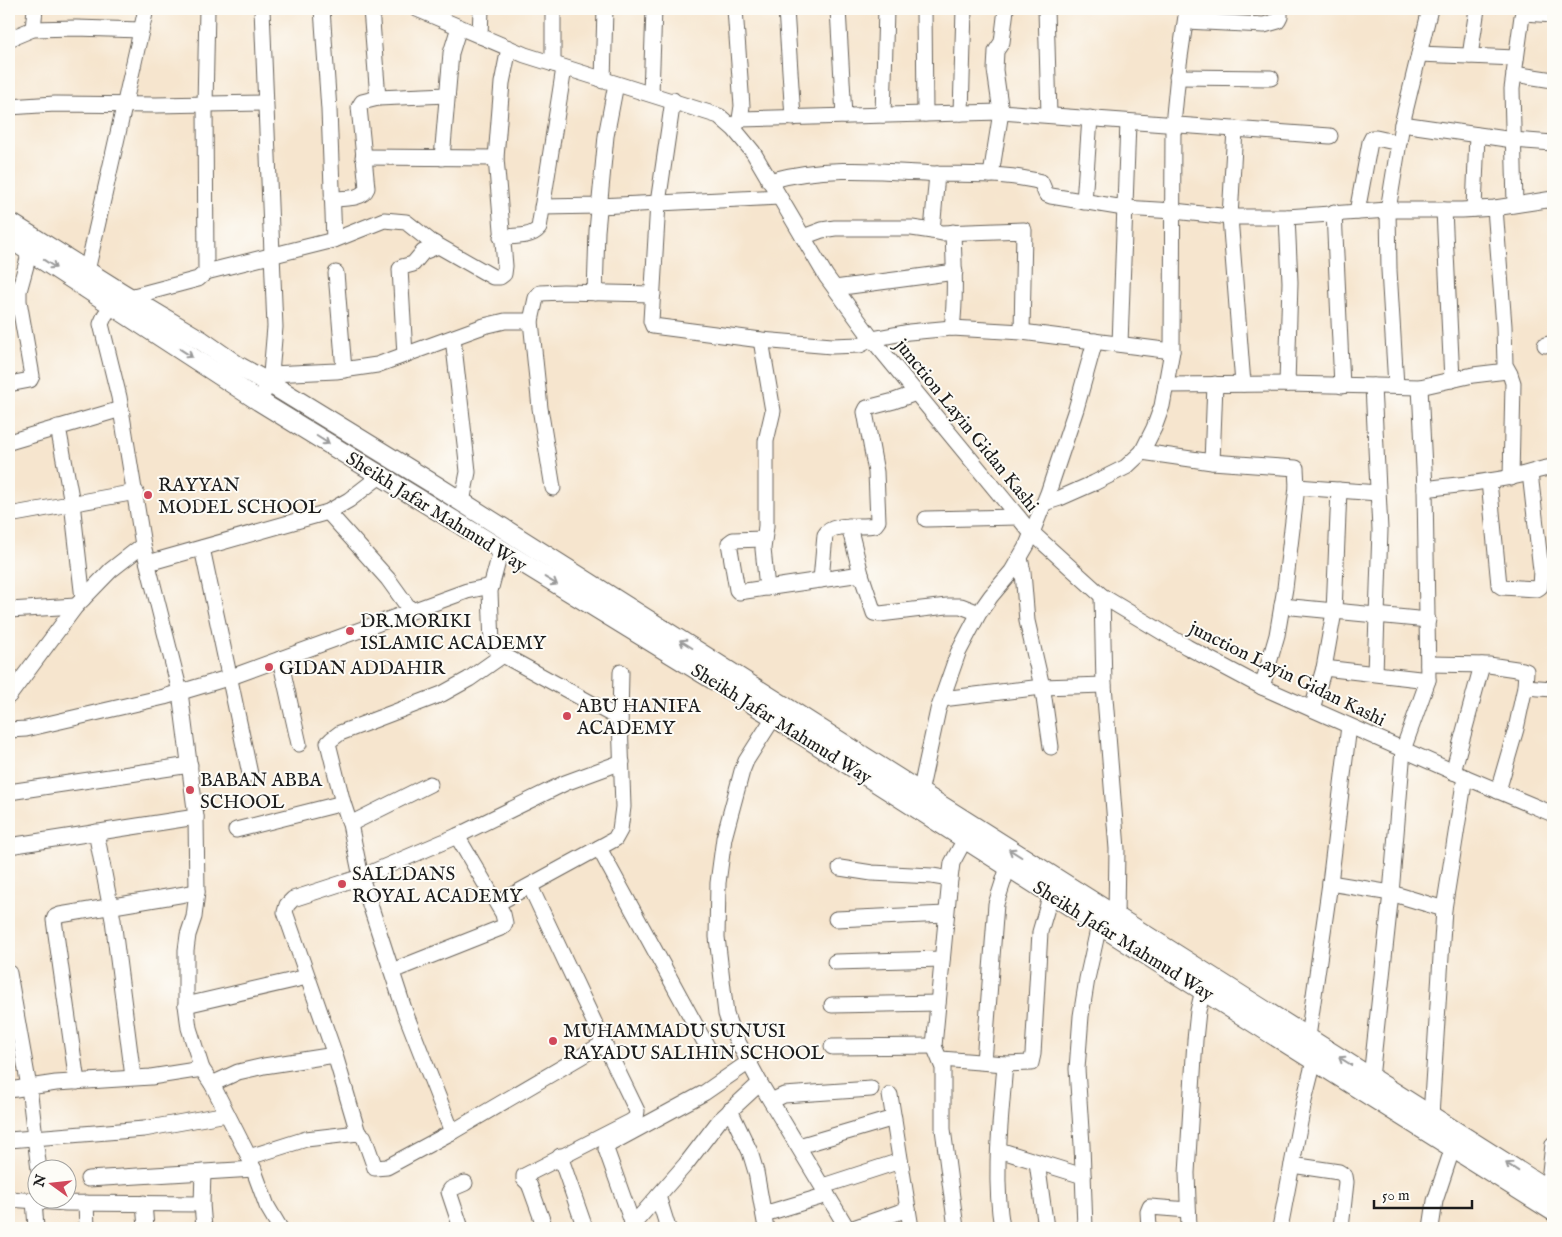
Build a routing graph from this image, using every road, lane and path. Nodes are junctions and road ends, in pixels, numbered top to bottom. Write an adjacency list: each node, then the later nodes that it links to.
1 (35, 9): 26 (street)
2 (146, 9): 27 (street)
3 (207, 9): 46 (street)
4 (262, 9): 44 (street)
5 (322, 9): 73 (street)
6 (371, 9): 42 (street)
7 (481, 9): 28 (street)
8 (553, 9): 34 (street)
9 (605, 9): 39 (street)
10 (654, 9): 40 (street)
11 (735, 9): 57 (street)
12 (786, 9): 54 (street)
13 (838, 9): 53 (street)
14 (886, 9): 51 (street)
15 (924, 9): 50 (street)
16 (964, 9): 48 (street)
17 (1006, 9): 49 (street)
18 (1046, 9): 52 (street)
19 (1280, 9): 23 (street)
20 (1430, 9): 31 (street)
21 (1477, 9): 32 (street)
22 (423, 10): 25 (street, junction Layin Gidan Kashi)
23 (1187, 15): 36 (street)
24 (1553, 15): 33 (street)
25 (459, 26): 28 (street, junction Layin Gidan Kashi); 41 (street)
26 (33, 29): 27 (street); 29 (street)
27 (141, 30): 45 (street)
28 (480, 36): 30 (street, junction Layin Gidan Kashi)
29 (9, 39)
30 (509, 48): 34 (street, junction Layin Gidan Kashi); 68 (street)
31 (1419, 54): 32 (street); 58 (street)
32 (1470, 56): 33 (street)
33 (1516, 58): 35 (street)
34 (558, 66): 39 (street, junction Layin Gidan Kashi); 79 (street)
35 (1514, 74): 38 (street); 63 (street)
36 (1177, 77): 37 (street); 59 (street)
37 (1271, 78)
38 (1553, 80)
39 (610, 83): 40 (street, junction Layin Gidan Kashi); 78 (street)
40 (651, 93): 43 (street, junction Layin Gidan Kashi)
41 (447, 95): 42 (street); 67 (street)
42 (378, 98): 66 (street)
43 (673, 100): 57 (street, junction Layin Gidan Kashi); 76 (street)
44 (266, 103): 46 (street); 99 (street)
45 (124, 104): 46 (street); 47 (street); 100 (street)
46 (205, 105): 101 (street)
47 (9, 107)
48 (961, 112): 49 (street); 50 (street)
49 (1001, 112): 52 (street); 70 (street)
50 (924, 114): 51 (street)
51 (883, 115): 53 (street)
52 (1049, 115): 55 (street)
53 (844, 116): 54 (street)
54 (792, 118): 57 (street)
55 (1090, 118): 56 (street); 75 (street)
56 (1128, 122): 59 (street); 80 (street)
57 (737, 124): 71 (street, junction Layin Gidan Kashi)
58 (1402, 124): 61 (street); 64 (street)
59 (1173, 125): 60 (street); 85 (street)
60 (1235, 129): 62 (street); 89 (street)
61 (1477, 135): 63 (street); 82 (street)
62 (1330, 136)
63 (1513, 140): 65 (street); 77 (street)
64 (1399, 143): 83 (street); 87 (street)
65 (1553, 143)
66 (363, 157): 67 (street); 73 (street)
67 (442, 158): 68 (street)
68 (496, 158): 93 (street)
69 (937, 174): 70 (street); 71 (street); 91 (street)
70 (991, 175): 75 (street)
71 (769, 180): 72 (street, junction Layin Gidan Kashi)
72 (779, 197): 76 (street); 94 (street, junction Layin Gidan Kashi)
73 (332, 199): 96 (street)
74 (1553, 199): 77 (street)
75 (1084, 202): 80 (street)
76 (658, 204): 78 (street); 106 (street)
77 (1516, 204): 81 (street)
78 (599, 206): 79 (street); 105 (street)
79 (542, 207): 93 (street)
80 (1124, 208): 85 (street); 116 (street)
81 (1495, 208): 82 (street); 120 (street)
82 (1474, 209): 84 (street)
83 (1388, 210): 84 (street); 87 (street); 130 (street)
84 (1444, 210): 122 (street)
85 (1174, 211): 89 (street); 117 (street)
86 (1334, 212): 87 (street); 88 (street); 128 (street)
87 (1356, 212)
88 (1287, 216): 89 (street); 126 (street)
89 (1230, 217): 125 (street)
90 (9, 222): 100 (main road, Sheikh Jafar Mahmud Way)
91 (932, 231): 92 (street); 94 (street)
92 (953, 232): 102 (street); 111 (street)
93 (501, 237): 97 (street)
94 (803, 237): 104 (street, junction Layin Gidan Kashi)
95 (9, 238): 98 (main road, Sheikh Jafar Mahmud Way)
96 (334, 240): 97 (street); 99 (street)
97 (438, 246): 118 (street)
98 (30, 251): 108 (main road, Sheikh Jafar Mahmud Way, one-way to 108); 123 (street)
99 (272, 256): 101 (street); 121 (street)
100 (87, 271): 107 (main road, Sheikh Jafar Mahmud Way)
101 (206, 272): 107 (street)
102 (955, 272): 104 (street); 110 (street)
103 (336, 273): 119 (street)
104 (835, 288): 113 (street, junction Layin Gidan Kashi)
105 (595, 293): 106 (street); 109 (street)
106 (652, 294): 114 (street)
107 (130, 297): 121 (main road, Sheikh Jafar Mahmud Way)
108 (112, 306): 133 (main road, Sheikh Jafar Mahmud Way, one-way to 133); 134 (street)
109 (532, 321): 112 (street); 145 (street)
110 (952, 328): 111 (street); 113 (street)
111 (1022, 332): 115 (street)
112 (453, 338): 118 (street); 150 (street)
113 (872, 339): 114 (street); 132 (street, junction Layin Gidan Kashi)
114 (761, 340): 159 (street)
115 (1095, 341): 116 (street); 152 (street)
116 (1120, 344): 117 (street)
117 (1172, 351): 127 (street)
118 (406, 355): 119 (street)
119 (344, 370): 121 (street)
120 (1507, 371): 122 (street); 142 (street)
121 (270, 379): 133 (street); 150 (main road, Sheikh Jafar Mahmud Way)
122 (1452, 380): 131 (street)
123 (9, 384)
124 (1215, 384): 125 (street); 127 (street); 138 (street)
125 (1243, 384): 126 (street)
126 (1287, 384): 128 (street)
127 (1166, 385): 137 (street)
128 (1342, 386): 129 (street)
129 (1373, 386): 130 (street); 149 (street)
130 (1396, 386): 131 (street)
131 (1420, 387): 146 (street)
132 (916, 393): 155 (street, junction Layin Gidan Kashi); 157 (street)
133 (259, 401): 141 (main road, Sheikh Jafar Mahmud Way, one-way to 141)
134 (121, 409): 135 (street); 148 (street)
135 (58, 427): 136 (street); 151 (street)
136 (9, 442)
137 (1142, 452): 138 (street); 152 (street)
138 (1212, 462): 144 (street)
139 (1553, 468): 140 (street)
140 (1530, 473): 142 (street); 143 (street)
141 (380, 476): 153 (street); 162 (main road, Sheikh Jafar Mahmud Way)
142 (1511, 478): 143 (street)
143 (1489, 480): 146 (street)
144 (1296, 487): 147 (street); 171 (street)
145 (553, 488)
146 (1425, 489): 177 (street)
147 (1339, 490): 149 (street); 174 (street)
148 (136, 492): 151 (street); 160 (street)
149 (1378, 493): 176 (street)
150 (462, 502): 210 (main road, Sheikh Jafar Mahmud Way, one-way to 150)
151 (72, 503): 154 (street); 170 (street)
152 (1044, 503): 158 (street)
153 (328, 512): 161 (street); 173 (street)
154 (9, 515)
155 (1018, 518): 156 (street); 158 (street, junction Layin Gidan Kashi)
156 (926, 519)
157 (849, 526): 165 (street); 166 (street)
158 (1032, 532): 163 (street); 169 (street, junction Layin Gidan Kashi)
159 (763, 539): 168 (street); 168 (street)
160 (143, 545): 164 (street); 170 (street)
161 (202, 548): 164 (street); 185 (street)
162 (501, 550): 167 (street); 196 (main road, Sheikh Jafar Mahmud Way, one-way to 196)
163 (1020, 558): 175 (street); 188 (street)
164 (148, 563): 192 (street)
165 (861, 574): 166 (street); 175 (street)
166 (821, 580): 168 (street)
167 (491, 586): 173 (street); 178 (street)
168 (767, 588)
169 (1102, 596): 187 (street); 189 (street, junction Layin Gidan Kashi)
170 (79, 602): 172 (street); 193 (street)
171 (1282, 606): 174 (street); 189 (street)
172 (9, 610)
173 (411, 611): 179 (street)
174 (1334, 612): 176 (street); 182 (street)
175 (979, 613): 194 (street)
176 (1378, 615): 177 (street); 184 (street)
177 (1428, 620): 180 (street)
178 (503, 655): 197 (street); 211 (street)
179 (280, 659): 185 (street); 200 (street)
180 (1428, 664): 181 (street); 186 (street)
181 (1482, 665): 190 (street); 206 (street)
182 (1324, 668): 184 (street); 195 (street)
183 (621, 672): 197 (street)
184 (1375, 673): 186 (street)
185 (231, 677): 192 (street); 205 (street)
186 (1428, 680): 202 (street)
187 (1104, 685): 188 (street); 235 (street)
188 (1042, 687): 194 (street); 201 (street)
189 (1262, 687): 195 (street, junction Layin Gidan Kashi)
190 (1525, 687): 191 (street); 209 (street)
191 (1553, 689)
192 (180, 692): 199 (street); 204 (street)
193 (10, 694)
194 (942, 699): 210 (street)
195 (1312, 709): 198 (street, junction Layin Gidan Kashi)
196 (774, 717): 218 (main road, Sheikh Jafar Mahmud Way); 252 (street)
197 (620, 719): 203 (street)
198 (1350, 726): 202 (street, junction Layin Gidan Kashi); 225 (street)
199 (9, 730)
200 (299, 744)
201 (1051, 747)
202 (1404, 750): 206 (street, junction Layin Gidan Kashi); 228 (street)
203 (622, 762): 217 (street); 220 (street)
204 (190, 766): 208 (street); 213 (street)
205 (250, 774)
206 (1459, 775): 209 (street, junction Layin Gidan Kashi); 232 (street)
207 (430, 784): 214 (street)
208 (9, 792)
209 (1498, 792): 212 (street, junction Layin Gidan Kashi)
210 (920, 793): 235 (main road, Sheikh Jafar Mahmud Way, one-way to 210)
211 (343, 803): 214 (street); 215 (street)
212 (1553, 814)
213 (196, 817): 216 (street); 227 (street)
214 (350, 824): 223 (street)
215 (236, 830)
216 (96, 832): 219 (street); 231 (street)
217 (457, 836): 223 (street); 230 (street)
218 (965, 839): 221 (main road, Sheikh Jafar Mahmud Way); 224 (street)
219 (9, 846)
220 (599, 848): 226 (street); 248 (street)
221 (1008, 866): 229 (main road, Sheikh Jafar Mahmud Way); 253 (street)
222 (840, 868): 224 (street)
223 (361, 877): 238 (street); 240 (street)
224 (950, 879): 233 (street)
225 (1330, 883): 228 (street); 245 (street)
226 (530, 886): 230 (street); 246 (street)
227 (196, 892): 231 (street); 243 (street)
228 (1391, 893): 232 (street); 257 (street)
229 (1051, 894): 235 (main road, Sheikh Jafar Mahmud Way); 254 (street)
230 (498, 904): 238 (street)
231 (110, 907): 256 (street); 258 (street)
232 (1444, 910): 268 (street)
233 (946, 914): 234 (street); 236 (street)
234 (836, 918)
235 (1108, 921): 241 (main road, Sheikh Jafar Mahmud Way); 245 (main road, Sheikh Jafar Mahmud Way); 285 (street)
236 (942, 959): 237 (street); 242 (street)
237 (835, 962)
238 (392, 971): 270 (street)
239 (9, 973): 261 (street)
240 (307, 977): 243 (street); 250 (street)
241 (1203, 990): 251 (main road, Sheikh Jafar Mahmud Way); 299 (street)
242 (938, 1003): 244 (street); 249 (street)
243 (186, 1005): 255 (street)
244 (832, 1005)
245 (1308, 1037): 257 (main road, Sheikh Jafar Mahmud Way, one-way to 245)
246 (604, 1043): 270 (street); 278 (street)
247 (832, 1047): 249 (street)
248 (709, 1050)
249 (937, 1053): 253 (street); 315 (street)
250 (335, 1055): 260 (street); 271 (street)
251 (1314, 1061): 276 (main road, Sheikh Jafar Mahmud Way); 283 (street)
252 (749, 1062): 259 (street); 302 (street)
253 (984, 1062): 254 (street)
254 (1005, 1064): 277 (street)
255 (202, 1069): 256 (street); 260 (street)
256 (133, 1077): 258 (street)
257 (1371, 1078): 268 (main road, Sheikh Jafar Mahmud Way)
258 (77, 1082): 261 (street)
259 (760, 1083): 265 (street); 266 (street)
260 (212, 1084): 267 (street)
261 (29, 1088): 263 (street); 272 (street)
262 (870, 1089): 265 (street)
263 (9, 1090)
264 (890, 1095): 269 (street)
265 (772, 1101): 275 (street)
266 (730, 1110): 290 (street); 301 (street)
267 (227, 1114): 272 (street); 282 (street)
268 (1431, 1116): 289 (main road, Sheikh Jafar Mahmud Way, one-way to 268)
269 (894, 1118): 275 (street); 280 (street)
270 (452, 1132): 271 (street)
271 (358, 1133): 282 (street)
272 (35, 1137): 273 (street); 279 (street)
273 (9, 1140)
274 (1553, 1144): 289 (street)
275 (798, 1146): 288 (street)
276 (1453, 1147): 300 (main road, Sheikh Jafar Mahmud Way); 323 (street)
277 (999, 1150): 281 (street); 316 (street)
278 (560, 1156): 309 (street); 310 (street)
279 (38, 1160)
280 (900, 1161): 288 (street); 298 (street)
281 (1037, 1162): 285 (street); 317 (street)
282 (251, 1163): 284 (street); 307 (street)
283 (1292, 1165): 321 (street); 322 (street)
284 (203, 1172): 286 (street); 296 (street)
285 (1083, 1176): 318 (street)
286 (88, 1179)
287 (465, 1183): 308 (street)
288 (825, 1190): 301 (street); 312 (street)
289 (1550, 1192)
290 (658, 1196): 302 (street); 311 (street)
291 (9, 1199): 292 (street)
292 (28, 1200)
293 (78, 1202): 294 (street)
294 (86, 1203): 295 (street); 304 (street)
295 (144, 1203): 296 (street); 305 (street)
296 (202, 1204): 306 (street)
297 (39, 1210): 303 (street)
298 (908, 1210): 313 (street); 314 (street)
299 (1188, 1210): 319 (street); 320 (street)
300 (1553, 1211)
301 (765, 1221)
302 (631, 1227)
303 (36, 1228)
304 (87, 1228)
305 (146, 1228)
306 (204, 1228)
307 (280, 1228)
308 (461, 1228)
309 (545, 1228)
310 (585, 1228)
311 (668, 1228)
312 (847, 1228)
313 (853, 1228)
314 (911, 1228)
315 (956, 1228)
316 (1002, 1228)
317 (1046, 1228)
318 (1085, 1228)
319 (1149, 1228)
320 (1189, 1228)
321 (1280, 1228)
322 (1341, 1228)
323 (1432, 1228)

